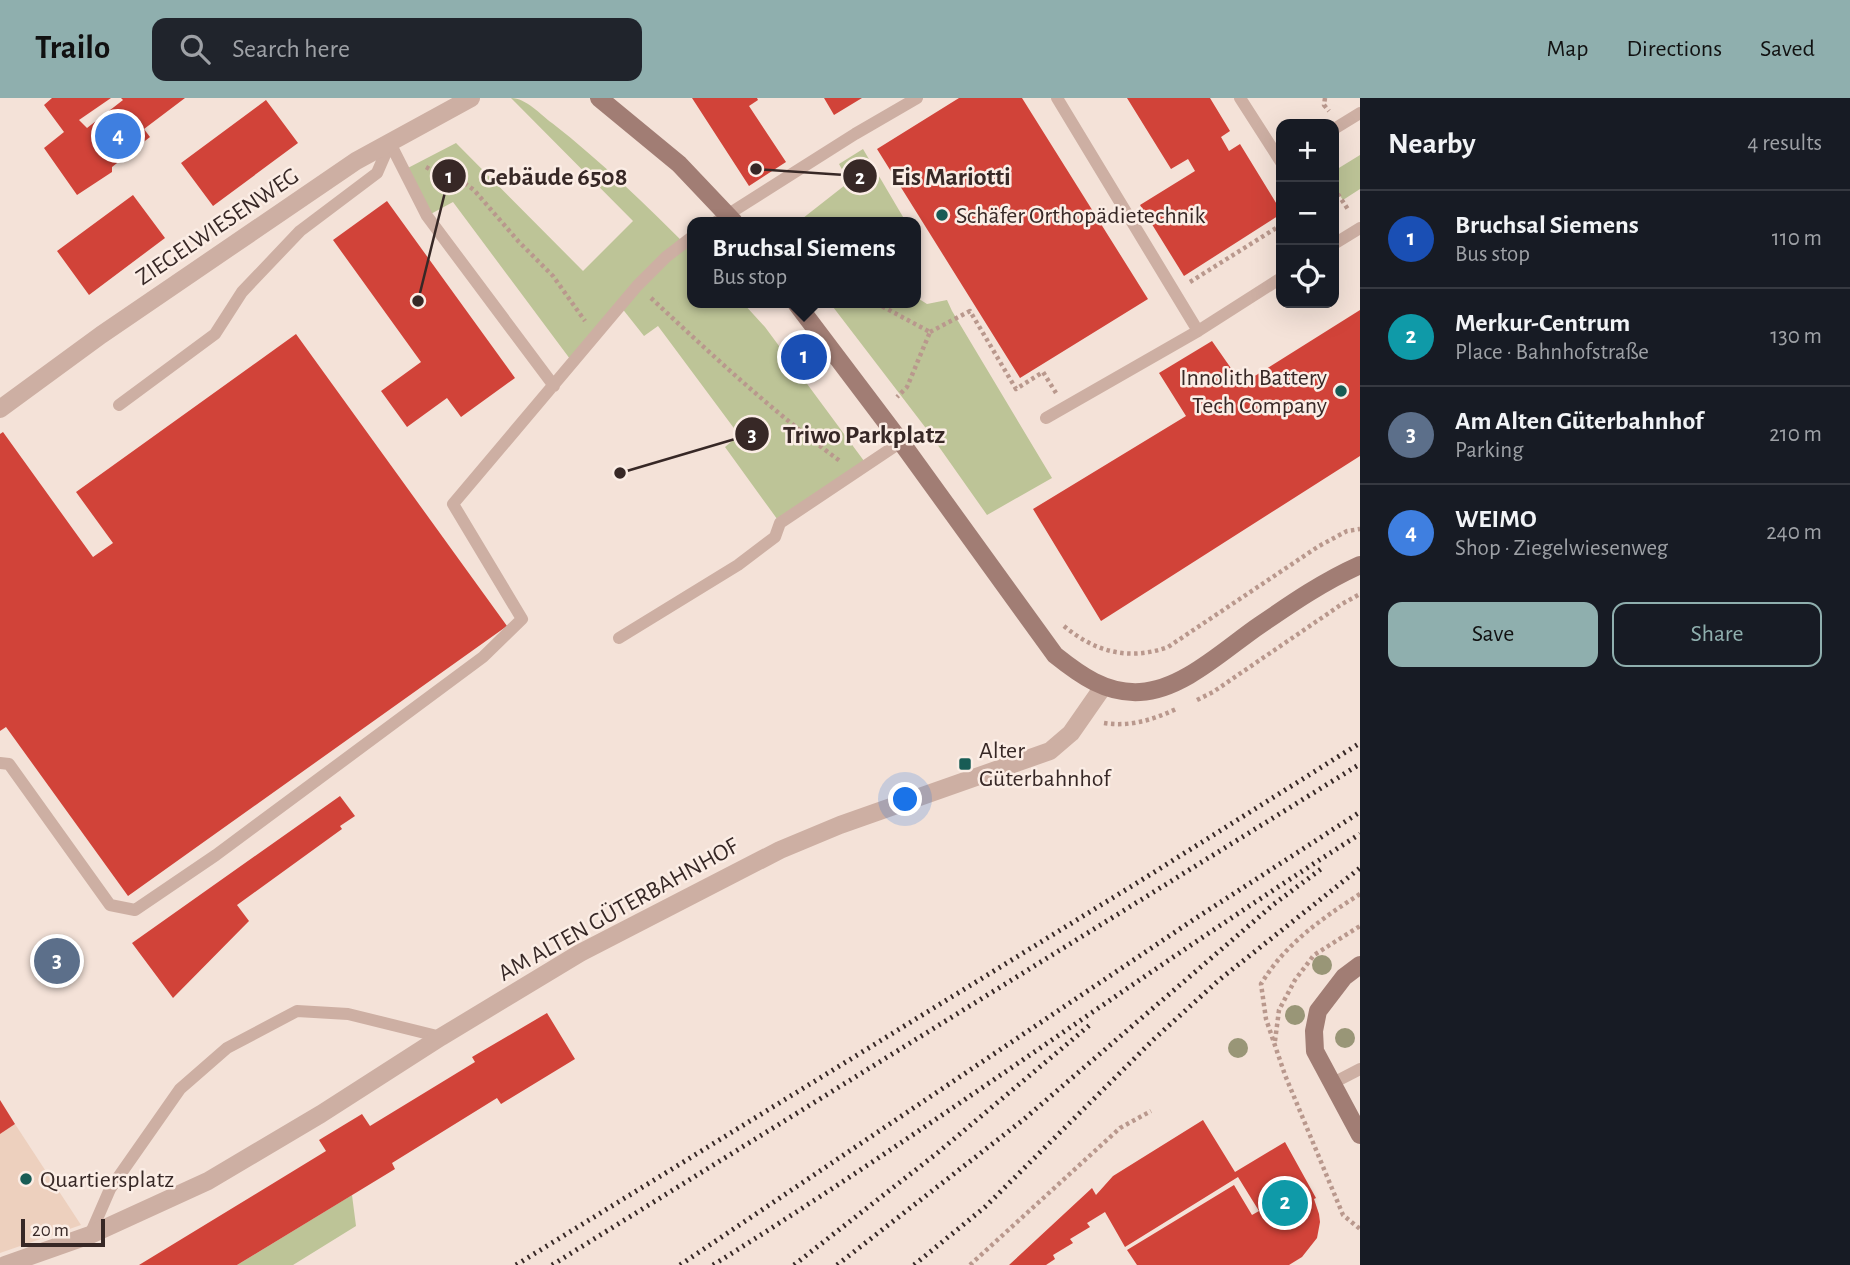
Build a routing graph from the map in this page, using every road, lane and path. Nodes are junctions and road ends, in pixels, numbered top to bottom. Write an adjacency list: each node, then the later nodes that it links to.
1 (471, 98): 8 (street, ZIEGELWIESENWEG)
2 (599, 98): 11 (main road)
3 (917, 98): 12 (lane)
4 (1057, 98): 19 (lane)
5 (1240, 98): 9 (lane)
6 (1360, 113): 7 (lane)
7 (1339, 126)
8 (397, 139): 24 (path); 25 (lane); 27 (lane); 29 (street, ZIEGELWIESENWEG)
9 (1276, 154)
10 (1339, 196): 14 (path)
11 (723, 217)
12 (730, 217)
13 (1276, 228): 19 (path)
14 (1360, 228): 16 (lane)
15 (687, 241): 18 (lane)
16 (1339, 241)
17 (1276, 281): 22 (lane)
18 (637, 286): 24 (lane); 32 (path)
19 (1174, 292): 22 (lane)
20 (800, 308): 31 (main road)
21 (885, 308): 23 (path)
22 (1198, 331): 28 (lane)
23 (930, 332): 26 (path); 28 (path)
24 (596, 337): 25 (lane)
25 (554, 386): 38 (lane)
26 (889, 387)
27 (119, 405)
28 (1064, 406): 30 (lane)
29 (0, 409)
30 (1046, 418)
31 (901, 442): 32 (lane); 37 (main road)
32 (856, 472): 36 (lane)
33 (1360, 529): 35 (path)
34 (1360, 565): 37 (main road)
35 (1058, 621)
36 (619, 638)
37 (1103, 687): 42 (street, AM ALTEN GÜTERBAHNHOF)
38 (0, 763)
39 (1360, 894): 43 (path)
40 (1360, 926): 43 (path)
41 (1360, 965): 45 (main road)
42 (441, 1037): 49 (street, AM ALTEN GÜTERBAHNHOF); 49 (lane)
43 (1275, 1045): 48 (path)
44 (1360, 1069): 45 (lane)
45 (1333, 1083): 47 (main road)
46 (1151, 1111): 51 (path)
47 (1360, 1135)
48 (1360, 1229)
49 (90, 1235): 50 (street, AM ALTEN GÜTERBAHNHOF)
50 (5, 1265)
51 (970, 1265)

